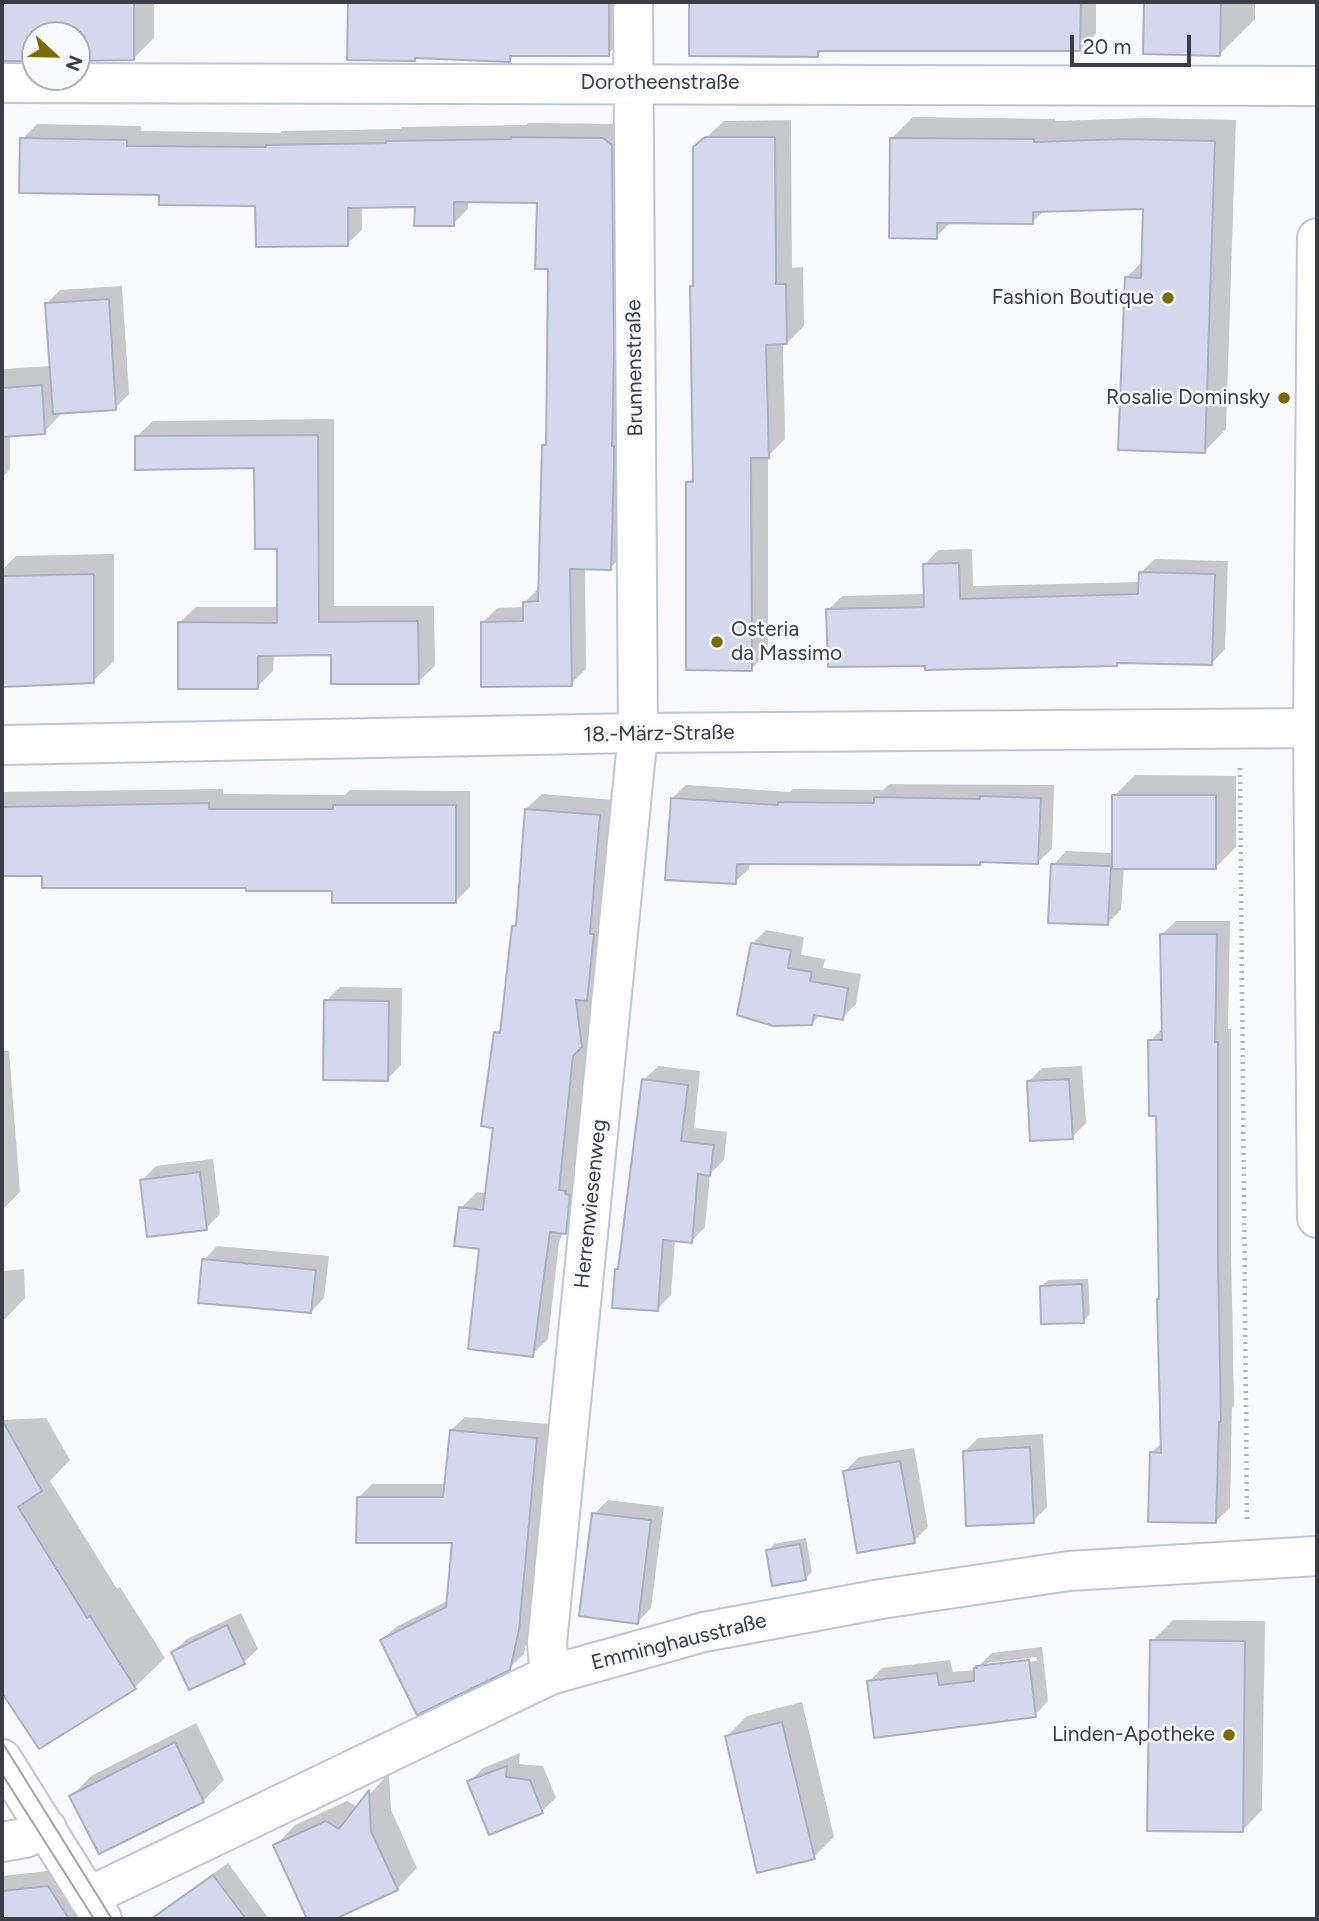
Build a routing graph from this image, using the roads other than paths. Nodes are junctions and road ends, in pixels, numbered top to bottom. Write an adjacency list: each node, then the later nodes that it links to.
1 (633, 2): 3 (street, Brunnenstraße)
2 (2, 83): 3 (street, Dorotheenstraße)
3 (632, 83): 4 (street, Dorotheenstraße); 7 (street, Brunnenstraße)
4 (1317, 86)
5 (1317, 238): 6 (street)
6 (1315, 728): 7 (street, 18.-März-Straße); 9 (street)
7 (638, 733): 8 (street, 18.-März-Straße); 11 (street, Herrenwiesenweg)
8 (2, 745)
9 (1317, 1218)
10 (1317, 1556): 11 (street, Emminghausstraße)
11 (550, 1675): 15 (street, Emminghausstraße)
12 (2, 1759): 13 (street)
13 (47, 1829): 14 (street); 15 (street)
14 (2, 1842)
15 (95, 1908)

